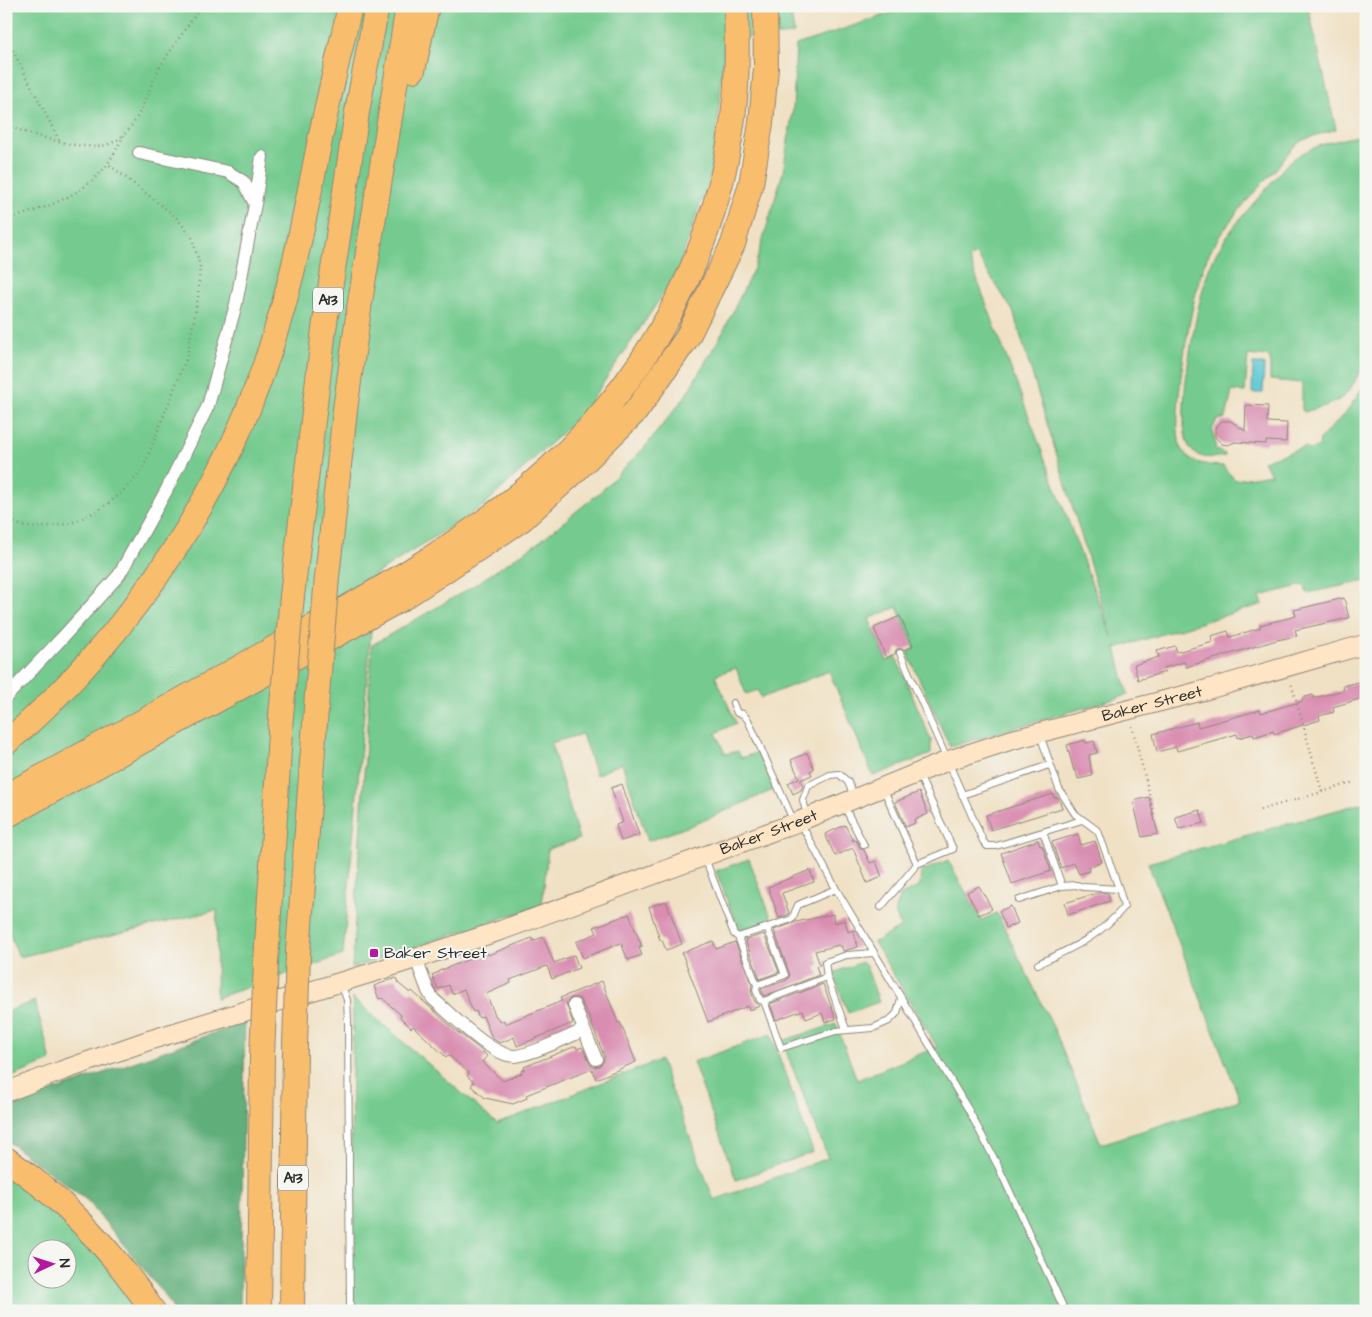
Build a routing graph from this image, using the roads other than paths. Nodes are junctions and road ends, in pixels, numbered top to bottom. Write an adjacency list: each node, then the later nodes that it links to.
1 (350, 6): 16 (highway)
2 (376, 6): 53 (highway, A13, bridge)
3 (408, 6): 10 (highway, A13)
4 (427, 6): 10 (highway)
5 (736, 6): 22 (highway)
6 (765, 6): 24 (highway)
7 (139, 153): 9 (street)
8 (262, 157): 9 (street)
9 (255, 204): 13 (street)
10 (360, 302): 54 (highway, A13, bridge)
11 (1366, 644): 15 (main road, Baker Street)
12 (900, 653): 17 (lane)
13 (6, 698)
14 (733, 703): 25 (lane)
15 (1039, 732): 17 (main road, Baker Street); 18 (lane)
16 (6, 743)
17 (947, 761): 19 (main road, Baker Street); 21 (lane)
18 (1049, 765): 21 (lane); 26 (lane)
19 (918, 772): 20 (main road, Baker Street); 30 (lane)
20 (882, 786): 23 (main road, Baker Street); 30 (lane)
21 (962, 795): 27 (lane)
22 (6, 796)
23 (849, 800): 25 (main road, Baker Street); 25 (lane); 28 (lane)
24 (6, 816)
25 (801, 820): 29 (main road, Baker Street); 32 (lane)
26 (1082, 820): 27 (lane); 33 (lane)
27 (1043, 832): 31 (lane)
28 (864, 844)
29 (705, 856): 37 (lane); 39 (main road, Baker Street)
30 (916, 864): 35 (lane)
31 (1062, 886): 33 (lane); 34 (lane)
32 (836, 889): 36 (lane); 38 (lane)
33 (1119, 889): 40 (lane)
34 (1019, 900)
35 (880, 907)
36 (767, 927): 37 (lane); 43 (lane)
37 (738, 937): 43 (lane)
38 (874, 953): 41 (lane); 44 (lane)
39 (416, 959): 42 (main road, Baker Street); 48 (street)
40 (1038, 964)
41 (827, 977): 45 (lane); 47 (lane)
42 (340, 982): 50 (main road, Baker Street); 55 (lane)
43 (757, 985): 45 (lane)
44 (901, 998): 47 (lane); 56 (lane)
45 (764, 1001): 47 (lane)
46 (574, 1005): 48 (street)
47 (846, 1029)
48 (584, 1030): 49 (street)
49 (596, 1059)
50 (6, 1092)
51 (6, 1159): 52 (highway)
52 (153, 1311)
53 (259, 1311)
54 (292, 1311)
55 (350, 1311)
56 (1065, 1311)

